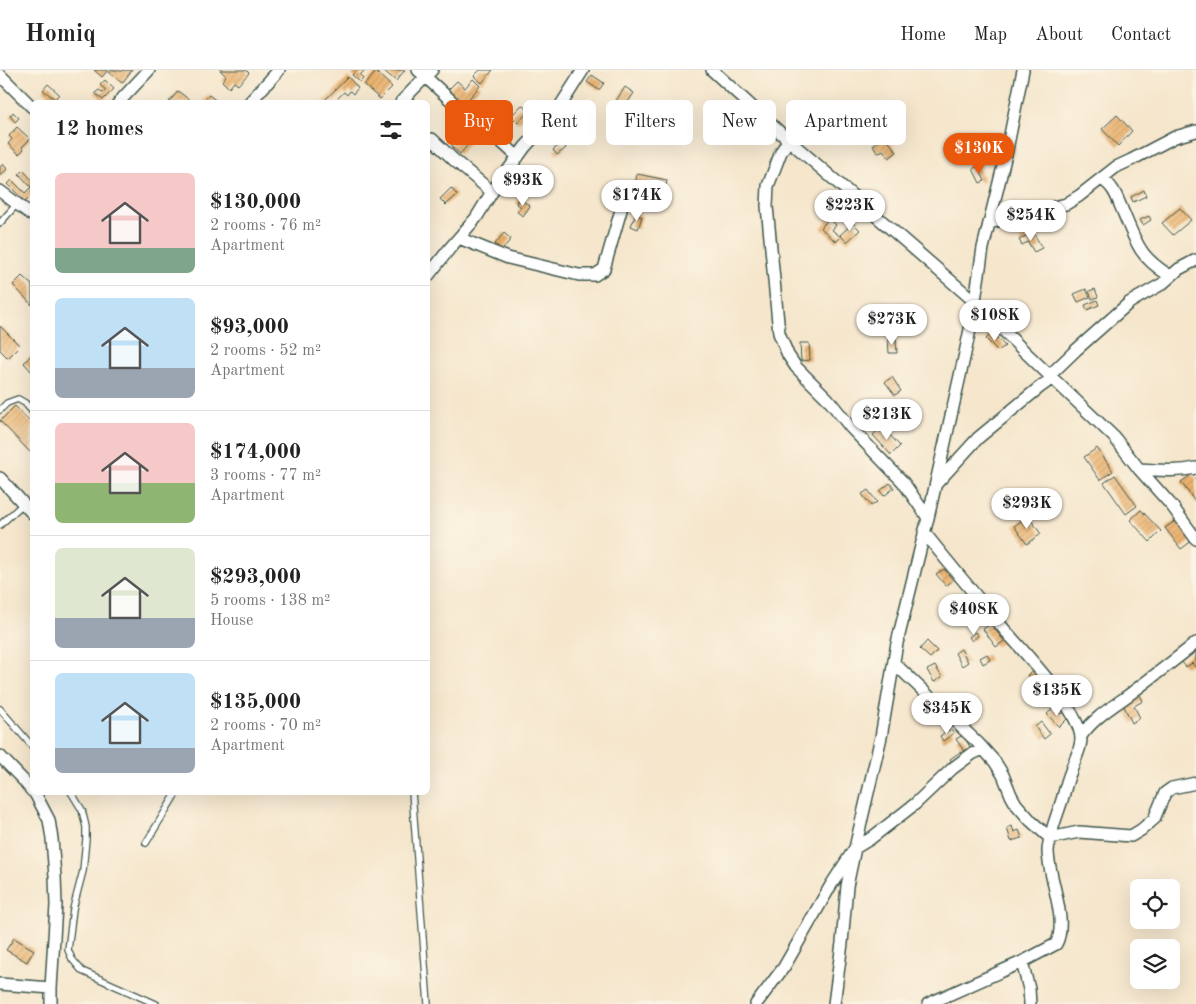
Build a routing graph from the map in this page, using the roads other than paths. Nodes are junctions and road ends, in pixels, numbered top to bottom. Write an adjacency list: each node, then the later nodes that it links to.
1 (149, 70): 8 (street)
2 (278, 70): 9 (street)
3 (583, 70): 17 (street)
4 (712, 70): 13 (street)
5 (1023, 70): 24 (street)
6 (425, 72): 10 (street); 17 (street)
7 (0, 75): 11 (street)
8 (121, 100)
9 (252, 100)
10 (404, 100)
11 (30, 105)
12 (1196, 131): 18 (street)
13 (786, 137)
14 (432, 139): 20 (street)
15 (786, 144): 40 (street)
16 (795, 145): 30 (street)
17 (518, 157): 20 (street)
18 (1102, 179): 24 (street); 29 (street)
19 (0, 191): 21 (street)
20 (492, 192): 26 (street)
21 (17, 204): 23 (street); 25 (lane)
22 (621, 210): 26 (street)
23 (30, 214)
24 (989, 223): 30 (street)
25 (0, 224)
26 (459, 238): 28 (street)
27 (1196, 260): 29 (street)
28 (430, 274)
29 (1170, 276): 31 (street)
30 (974, 301): 31 (street); 37 (street)
31 (1052, 377): 34 (street); 37 (street)
32 (30, 408): 33 (lane)
33 (0, 410)
34 (1139, 468): 35 (street); 43 (street)
35 (1196, 468)
36 (0, 478): 38 (street)
37 (935, 485): 40 (street)
38 (24, 502): 39 (street); 41 (lane)
39 (30, 510)
40 (928, 518): 42 (street)
41 (0, 525)
42 (924, 532): 45 (street); 47 (street)
43 (1196, 539)
44 (1196, 643): 47 (street)
45 (894, 663): 49 (street); 59 (street)
46 (0, 709): 48 (lane)
47 (1081, 736): 57 (street)
48 (30, 744)
49 (984, 749): 57 (street); 59 (street)
50 (0, 756): 52 (street)
51 (1196, 783): 57 (street)
52 (30, 788)
53 (35, 795): 62 (street)
54 (73, 795): 64 (lane)
55 (175, 795): 58 (lane)
56 (412, 795): 65 (lane)
57 (1050, 838): 60 (street)
58 (146, 843)
59 (855, 848): 66 (street); 67 (street)
60 (1022, 962): 68 (street); 69 (street)
61 (0, 984): 62 (street)
62 (51, 988): 63 (street)
63 (51, 1004)
64 (156, 1004)
65 (428, 1004)
66 (756, 1004)
67 (834, 1004)
68 (928, 1004)
69 (1030, 1004)

